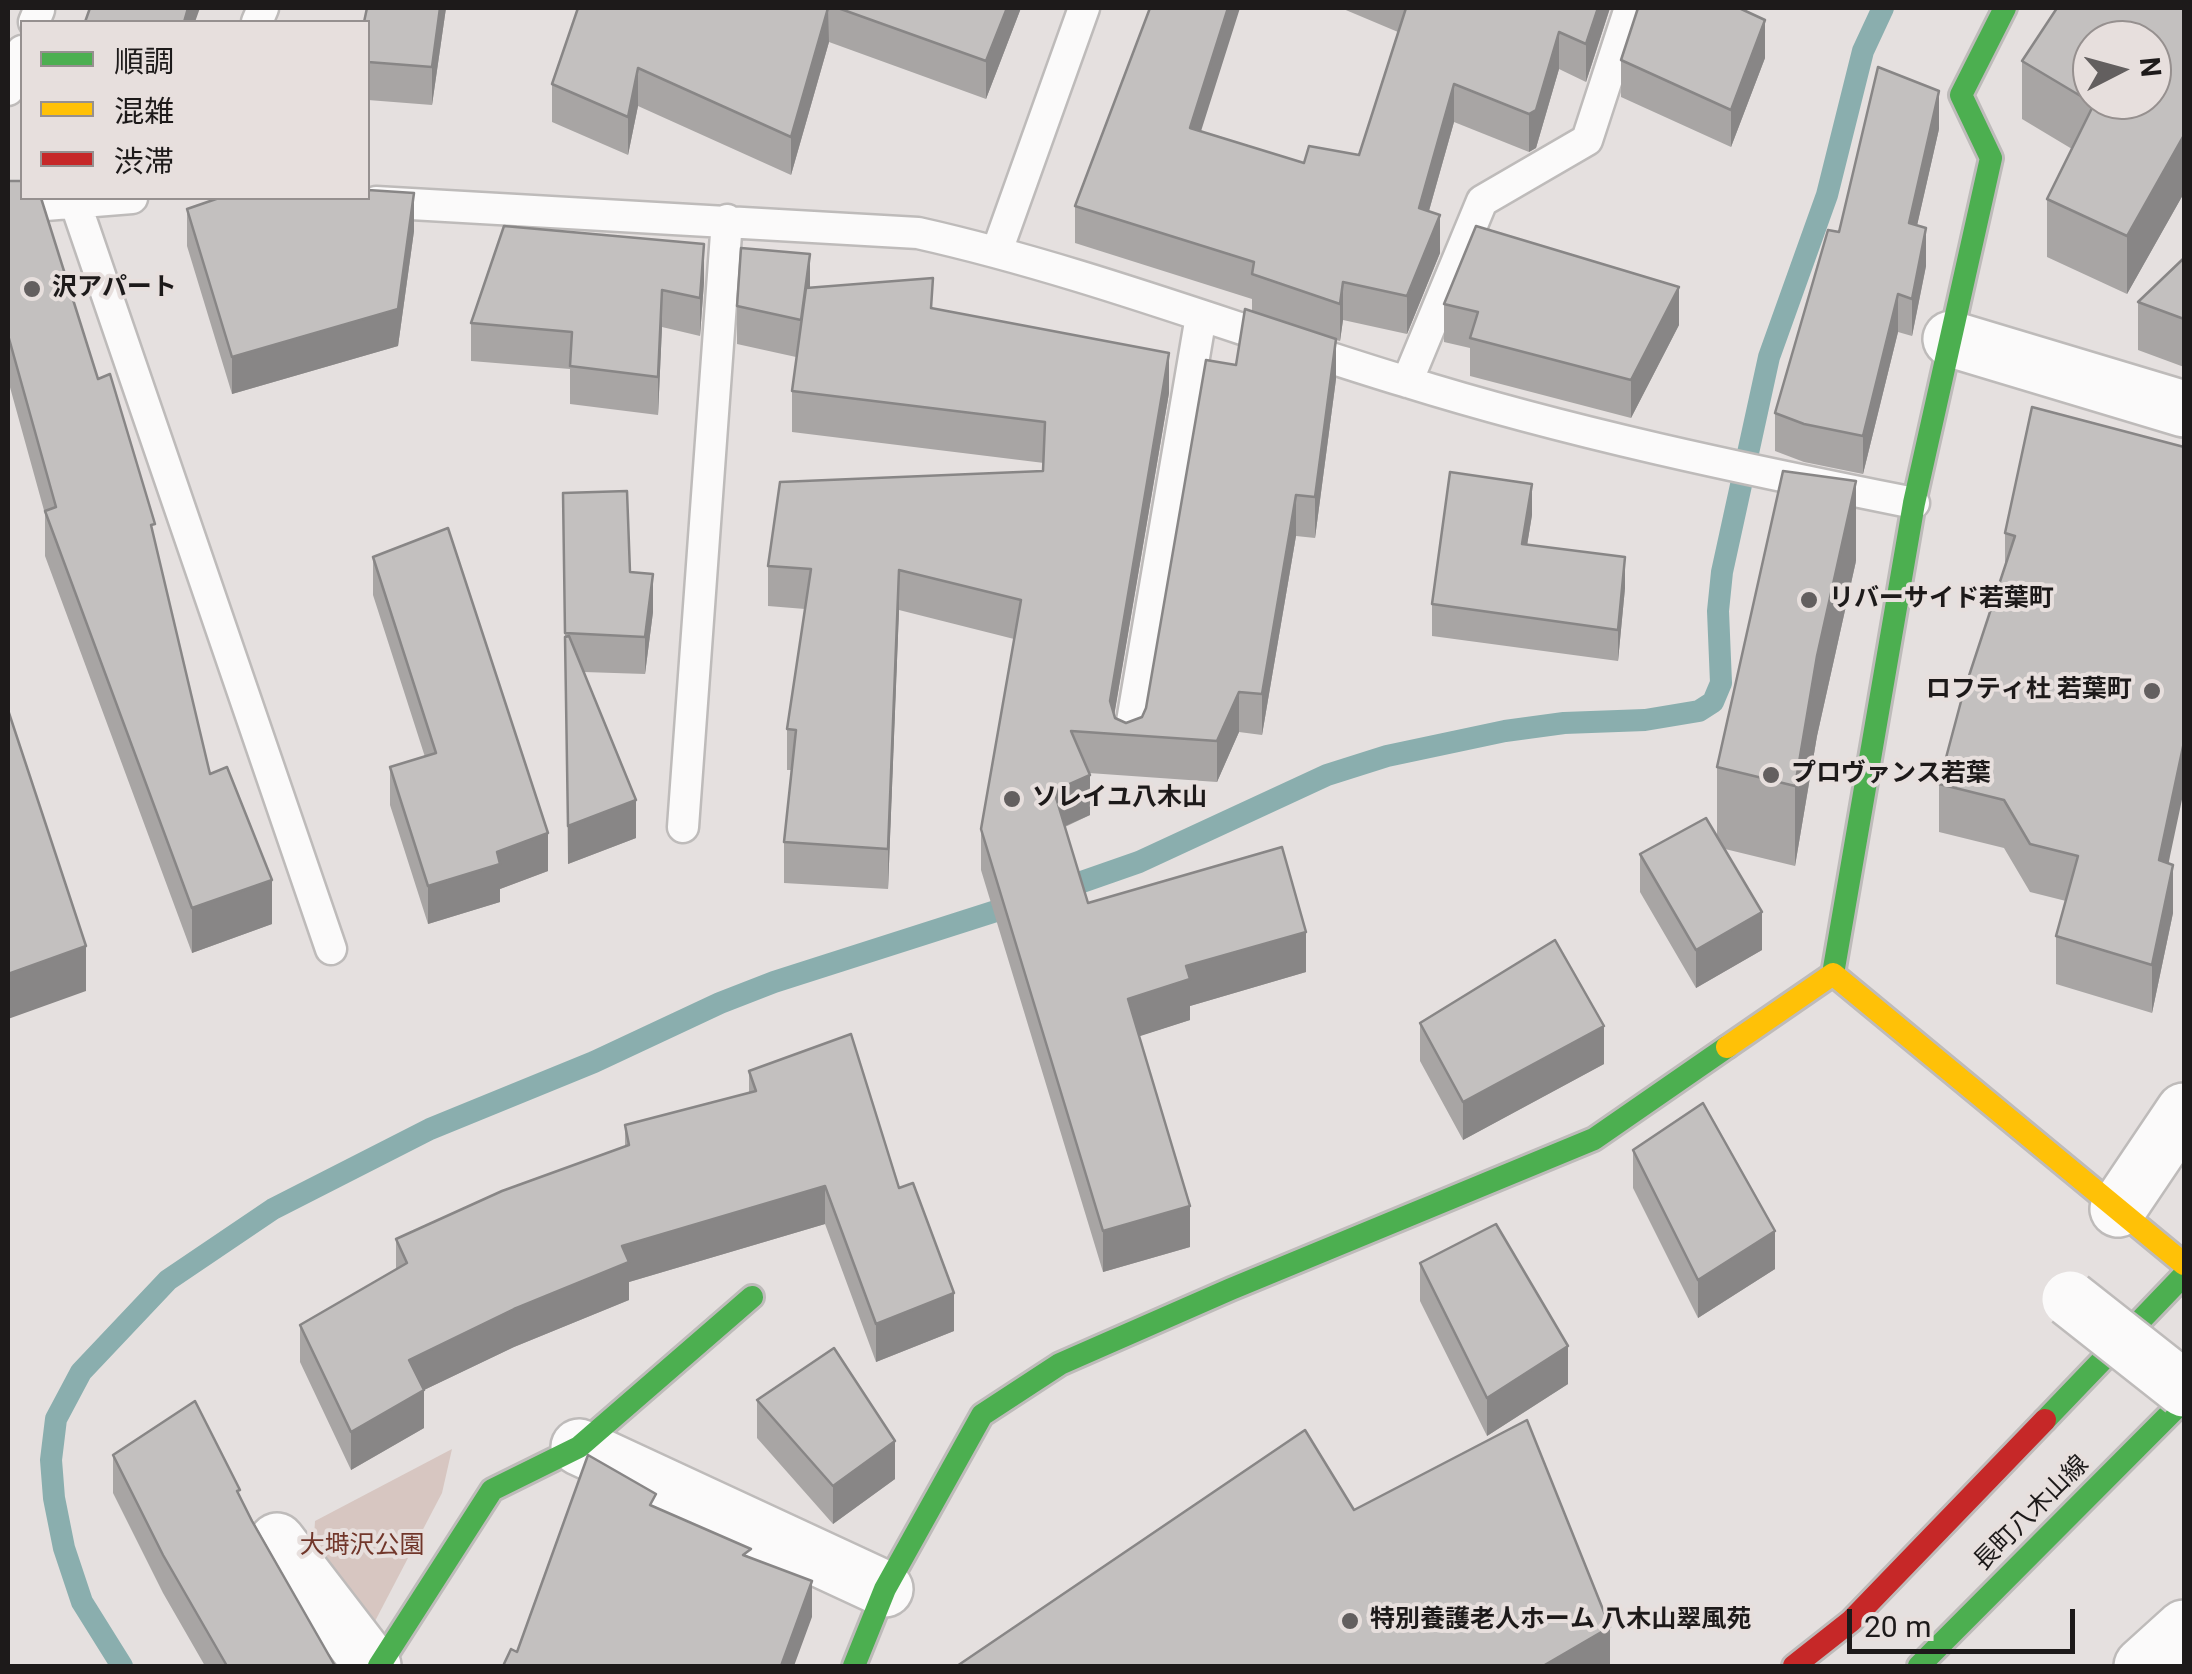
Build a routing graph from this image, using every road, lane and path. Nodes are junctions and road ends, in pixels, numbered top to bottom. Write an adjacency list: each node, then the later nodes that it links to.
1 (1084, 8): 11 (lane)
2 (1630, 8): 14 (lane)
3 (2005, 8): 13 (street)
4 (20, 57): 5 (lane)
5 (8, 90)
6 (104, 200): 8 (lane)
7 (348, 200): 10 (lane)
8 (75, 202): 9 (lane); 19 (lane)
9 (8, 208)
10 (727, 220): 11 (lane); 18 (lane)
11 (997, 251): 12 (lane)
12 (1202, 316): 14 (lane); 17 (lane)
13 (1951, 339): 15 (street); 16 (street)
14 (1407, 382): 16 (lane)
15 (2184, 409)
16 (1914, 503): 20 (street)
17 (1128, 745)
18 (684, 827)
19 (331, 950)
20 (1834, 974): 22 (street); 31 (street)
21 (2184, 1112): 22 (street)
22 (2118, 1208): 23 (street)
23 (2184, 1264)
24 (2184, 1275): 35 (street)
25 (752, 1297): 29 (street)
26 (2070, 1299): 27 (street, bridge)
27 (2184, 1389)
28 (2184, 1400): 36 (street, 長町八木山線)
29 (579, 1446): 31 (street); 33 (street)
30 (277, 1540): 33 (street)
31 (884, 1589): 34 (street)
32 (2184, 1628): 37 (street)
33 (376, 1666)
34 (854, 1666)
35 (1794, 1666)
36 (1919, 1666)
37 (2142, 1666)

